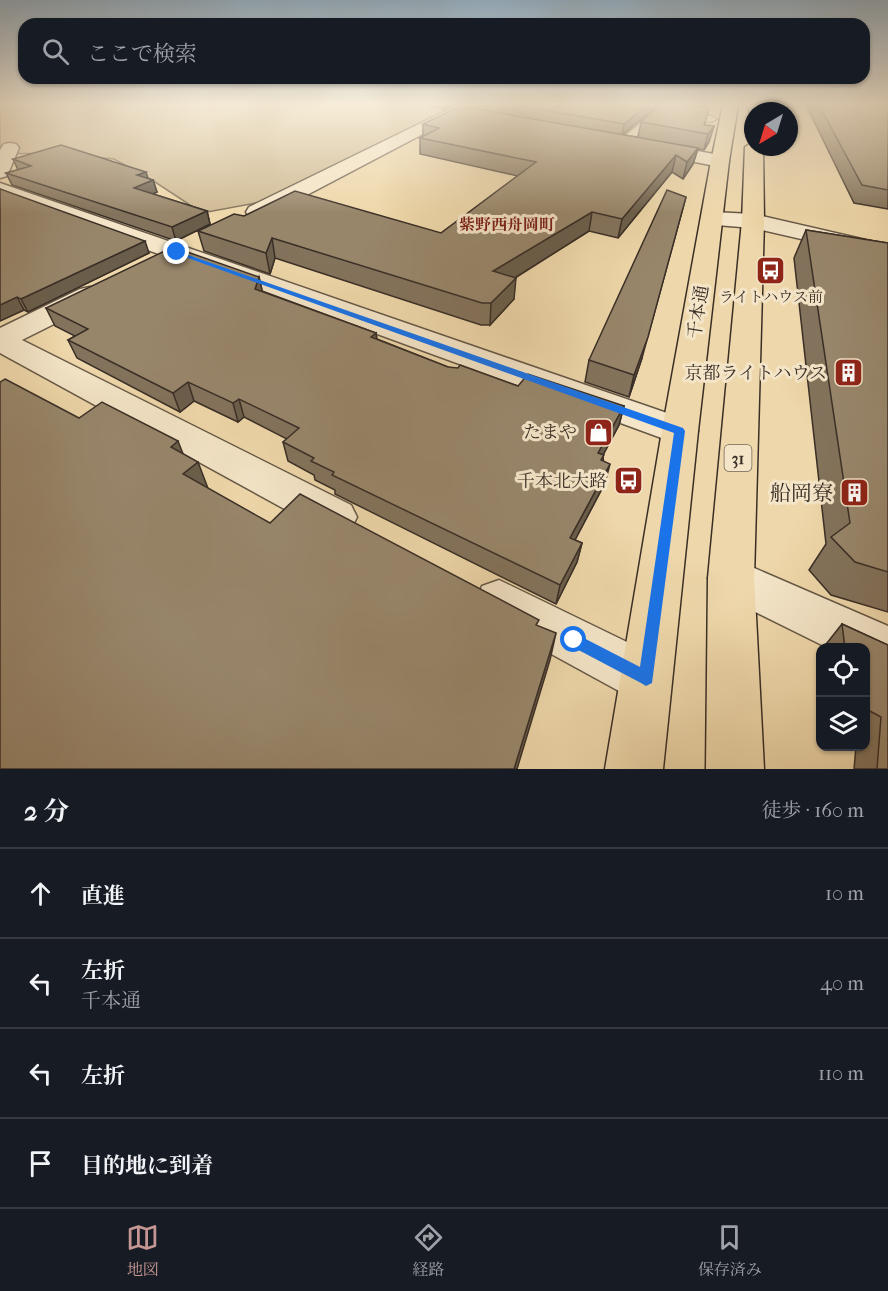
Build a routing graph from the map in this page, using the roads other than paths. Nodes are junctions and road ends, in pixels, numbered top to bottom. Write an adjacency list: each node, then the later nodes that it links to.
1 (407, 141): 12 (street)
2 (611, 141): 5 (street)
3 (625, 141): 5 (lane)
4 (720, 141): 8 (main road, 千本通)
5 (623, 143): 8 (street)
6 (10, 148): 9 (street)
7 (754, 156): 13 (main road, 31)
8 (720, 160): 11 (main road, 千本通)
9 (0, 172)
10 (0, 189): 14 (street)
11 (712, 219): 13 (street); 19 (main road, 千本通)
12 (241, 220)
13 (753, 221): 15 (street); 21 (main road, 31)
14 (188, 246): 16 (street); 19 (street)
15 (888, 252)
16 (146, 267)
17 (104, 288): 18 (street)
18 (0, 341): 20 (street)
19 (680, 431): 24 (main road, 千本通)
20 (372, 535)
21 (731, 578): 23 (street); 26 (main road, 31)
22 (468, 585): 24 (street)
23 (888, 651)
24 (646, 678): 25 (main road, 千本通)
25 (634, 769)
26 (735, 769)

